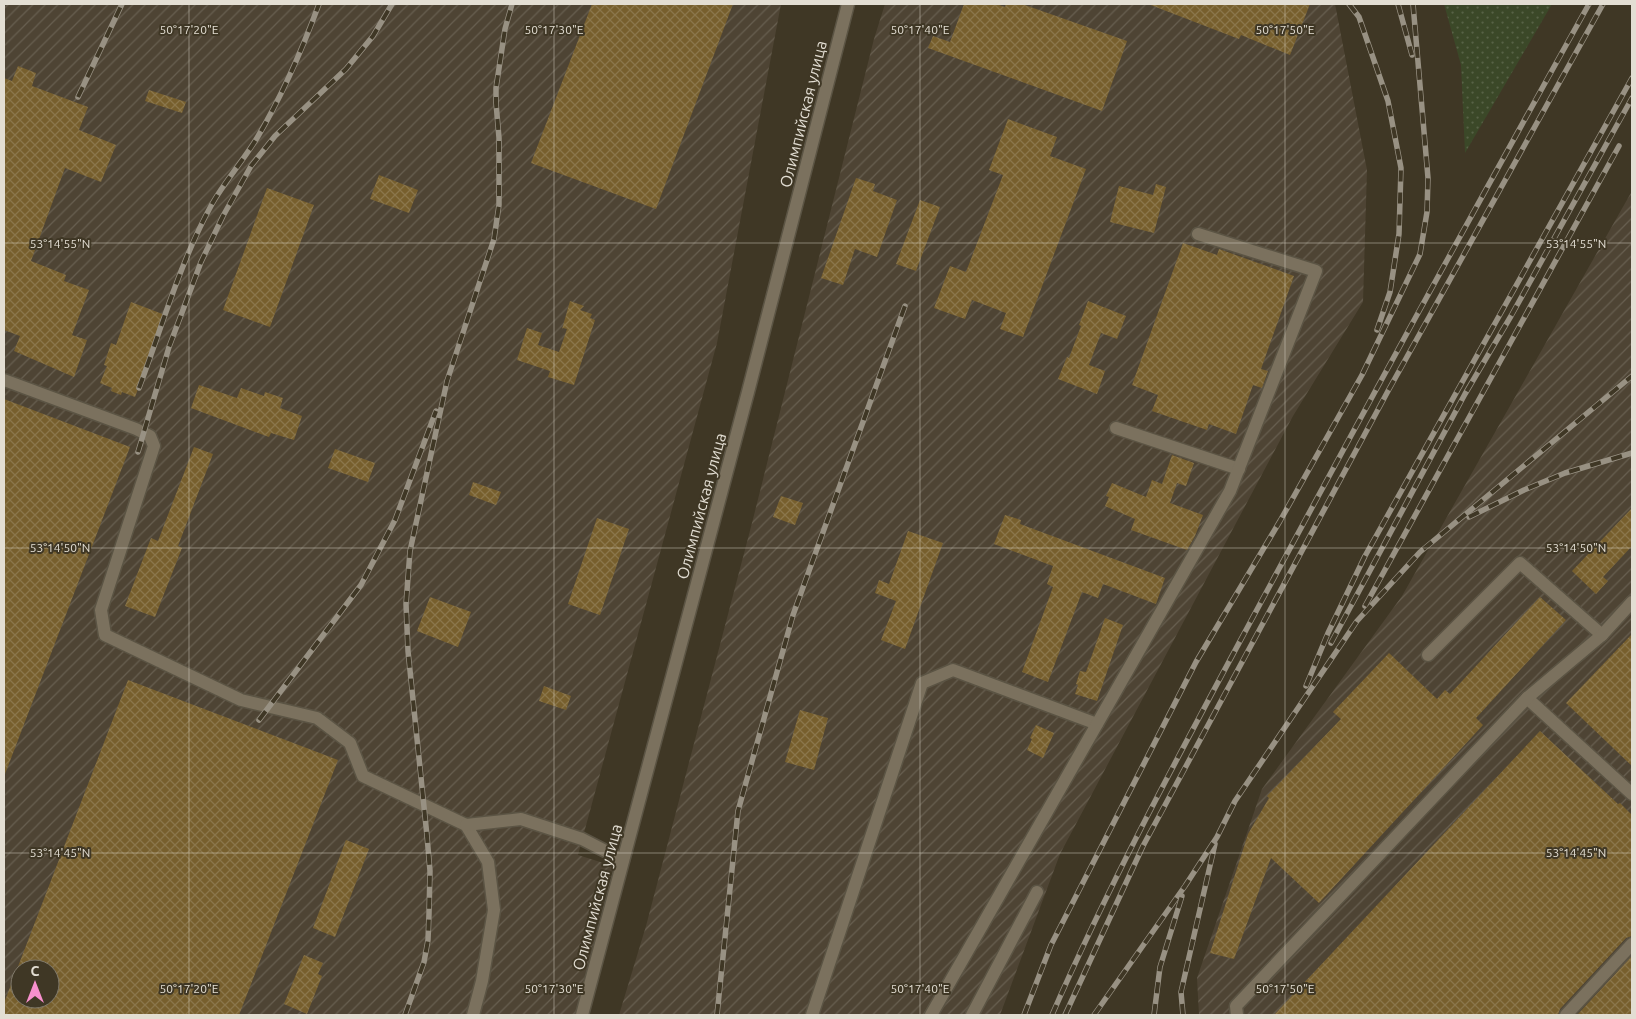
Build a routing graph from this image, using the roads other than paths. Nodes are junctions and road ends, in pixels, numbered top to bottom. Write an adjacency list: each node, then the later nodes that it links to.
1 (848, 4): 13 (street, Олимпийская улица)
2 (1198, 234): 5 (street)
3 (4, 380): 12 (street)
4 (1116, 428): 5 (street)
5 (1239, 469): 10 (street)
6 (1632, 602): 7 (street)
7 (1602, 634): 8 (street); 9 (street)
8 (1428, 655)
9 (1527, 698): 11 (street); 21 (street)
10 (1097, 724): 18 (street); 19 (street)
11 (1632, 794)
12 (466, 825): 13 (street); 16 (street)
13 (623, 860): 17 (street, Олимпийская улица)
14 (1037, 892): 20 (street)
15 (1632, 944): 22 (street)
16 (473, 1015)
17 (582, 1015)
18 (812, 1015)
19 (931, 1015)
20 (972, 1015)
21 (1237, 1015)
22 (1566, 1015)

